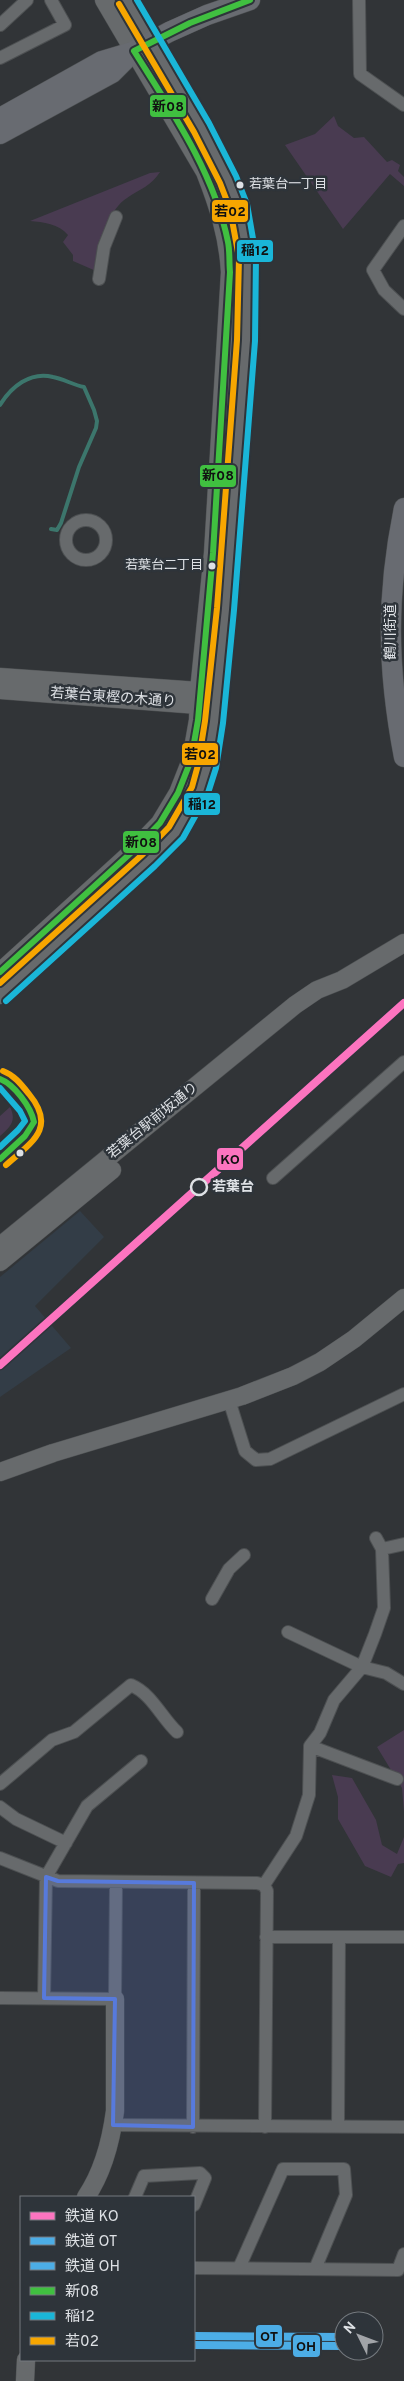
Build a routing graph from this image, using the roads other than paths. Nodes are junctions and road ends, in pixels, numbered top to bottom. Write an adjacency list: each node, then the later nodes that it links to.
1 (27, 0): 7 (street)
2 (51, 0): 9 (street)
3 (104, 0): 8 (street)
4 (127, 0): 8 (street)
5 (250, 0): 8 (main road)
6 (359, 0): 10 (street)
7 (0, 25)
8 (142, 47): 11 (main road); 12 (main road); 20 (street); 21 (street)
9 (0, 58)
10 (404, 105)
11 (0, 118)
12 (0, 134)
13 (116, 217): 15 (street)
14 (404, 226): 16 (street)
15 (99, 280)
16 (404, 309)
17 (404, 508): 22 (main road, 鶴川街道)
18 (0, 677): 20 (street, 若葉台東樫の木通り)
19 (0, 690): 20 (street, 若葉台東樫の木通り)
20 (199, 698): 21 (street, 若葉台東樫の木通り); 24 (street)
21 (216, 699): 26 (street)
22 (404, 757)
23 (404, 943): 25 (street)
24 (0, 972)
25 (342, 980): 29 (street, 若葉台駅前坂通り); 30 (street, 若葉台駅前坂通り)
26 (0, 995)
27 (404, 1062): 28 (street)
28 (273, 1178)
29 (0, 1246)
30 (0, 1262)
31 (404, 1298): 33 (street)
32 (404, 1394): 33 (street)
33 (229, 1400): 34 (street)
34 (0, 1472)
35 (404, 1544): 39 (street)
36 (244, 1555): 37 (street)
37 (212, 1599)
38 (288, 1632): 39 (street)
39 (362, 1667): 40 (street); 42 (street)
40 (404, 1684)
41 (177, 1732): 45 (street)
42 (310, 1746): 44 (street); 52 (street)
43 (140, 1761): 47 (street)
44 (397, 1779)
45 (0, 1784)
46 (0, 1807): 47 (street)
47 (66, 1843): 49 (street)
48 (0, 1858): 49 (street)
49 (46, 1877): 50 (street); 57 (street)
50 (116, 1883): 51 (street); 58 (street)
51 (194, 1883): 52 (street); 60 (street)
52 (264, 1885): 53 (street)
53 (266, 1937): 54 (street); 61 (street)
54 (339, 1937): 55 (street); 62 (street)
55 (404, 1937)
56 (0, 1998): 57 (street)
57 (44, 1998): 58 (street)
58 (115, 1999): 59 (street)
59 (113, 2125): 60 (street); 64 (street)
60 (193, 2127): 61 (street)
61 (264, 2127): 62 (street)
62 (338, 2127): 63 (street)
63 (404, 2128)
64 (87, 2196)
65 (135, 2196): 66 (street)
66 (195, 2203)
67 (404, 2254): 70 (street)
68 (195, 2268): 69 (street)
69 (239, 2268): 70 (street); 70 (street)
70 (315, 2269)
71 (26, 2361): 72 (street)
72 (25, 2380)

